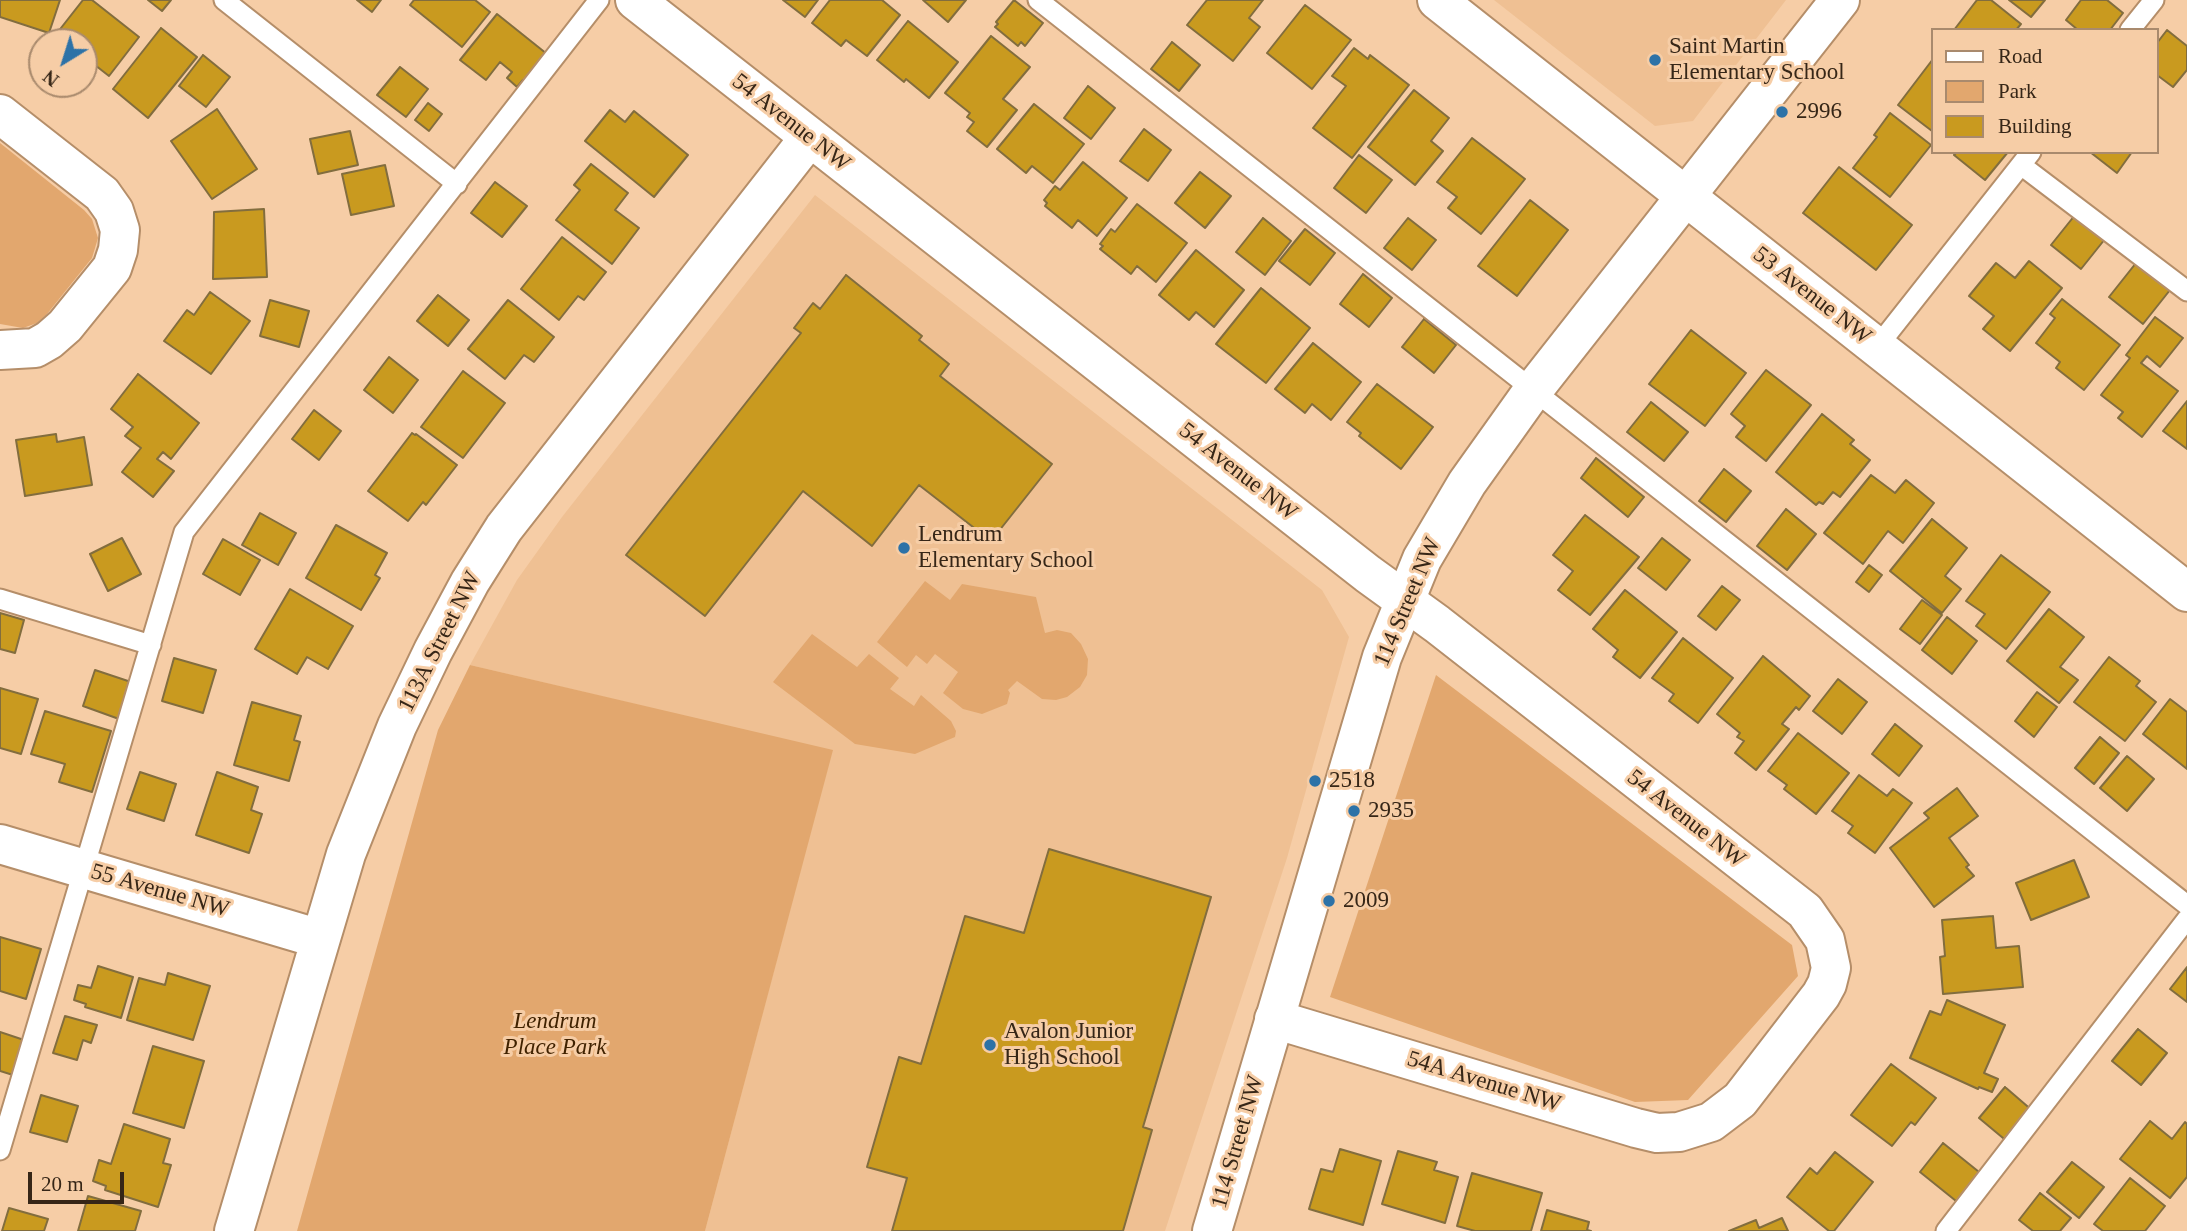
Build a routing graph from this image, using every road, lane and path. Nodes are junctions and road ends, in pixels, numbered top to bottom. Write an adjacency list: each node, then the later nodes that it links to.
1 (224, 0): 12 (lane)
2 (599, 0): 12 (lane)
3 (635, 0): 10 (street, 54 Avenue NW)
4 (1038, 0): 17 (lane)
5 (1437, 0): 13 (street, 53 Avenue NW)
6 (1840, 0): 13 (street, 114 Street NW)
7 (2154, 0): 8 (lane)
8 (2132, 28)
9 (0, 114): 16 (street)
10 (808, 138): 20 (street, 54 Avenue NW); 26 (street, 113A Street NW)
11 (2026, 159): 14 (lane); 15 (lane)
12 (457, 184): 21 (lane)
13 (1687, 196): 15 (street, 53 Avenue NW); 17 (street, 114 Street NW)
14 (2187, 291)
15 (1877, 347): 18 (street, 53 Avenue NW)
16 (0, 350)
17 (1534, 389): 20 (street, 114 Street NW); 24 (lane)
18 (2187, 592)
19 (0, 599): 21 (lane)
20 (1404, 600): 27 (street, 114 Street NW); 28 (street, 54 Avenue NW)
21 (151, 645): 23 (lane)
22 (0, 844): 23 (street, 55 Avenue NW)
23 (84, 868): 26 (street, 55 Avenue NW); 29 (lane)
24 (2187, 905)
25 (2187, 919): 32 (lane)
26 (320, 939): 30 (street, 113A Street NW)
27 (1274, 1018): 28 (street, 54A Avenue NW); 31 (street, 114 Street NW)
28 (1696, 1129)
29 (0, 1150)
30 (234, 1231)
31 (1212, 1231)
32 (1946, 1231)

